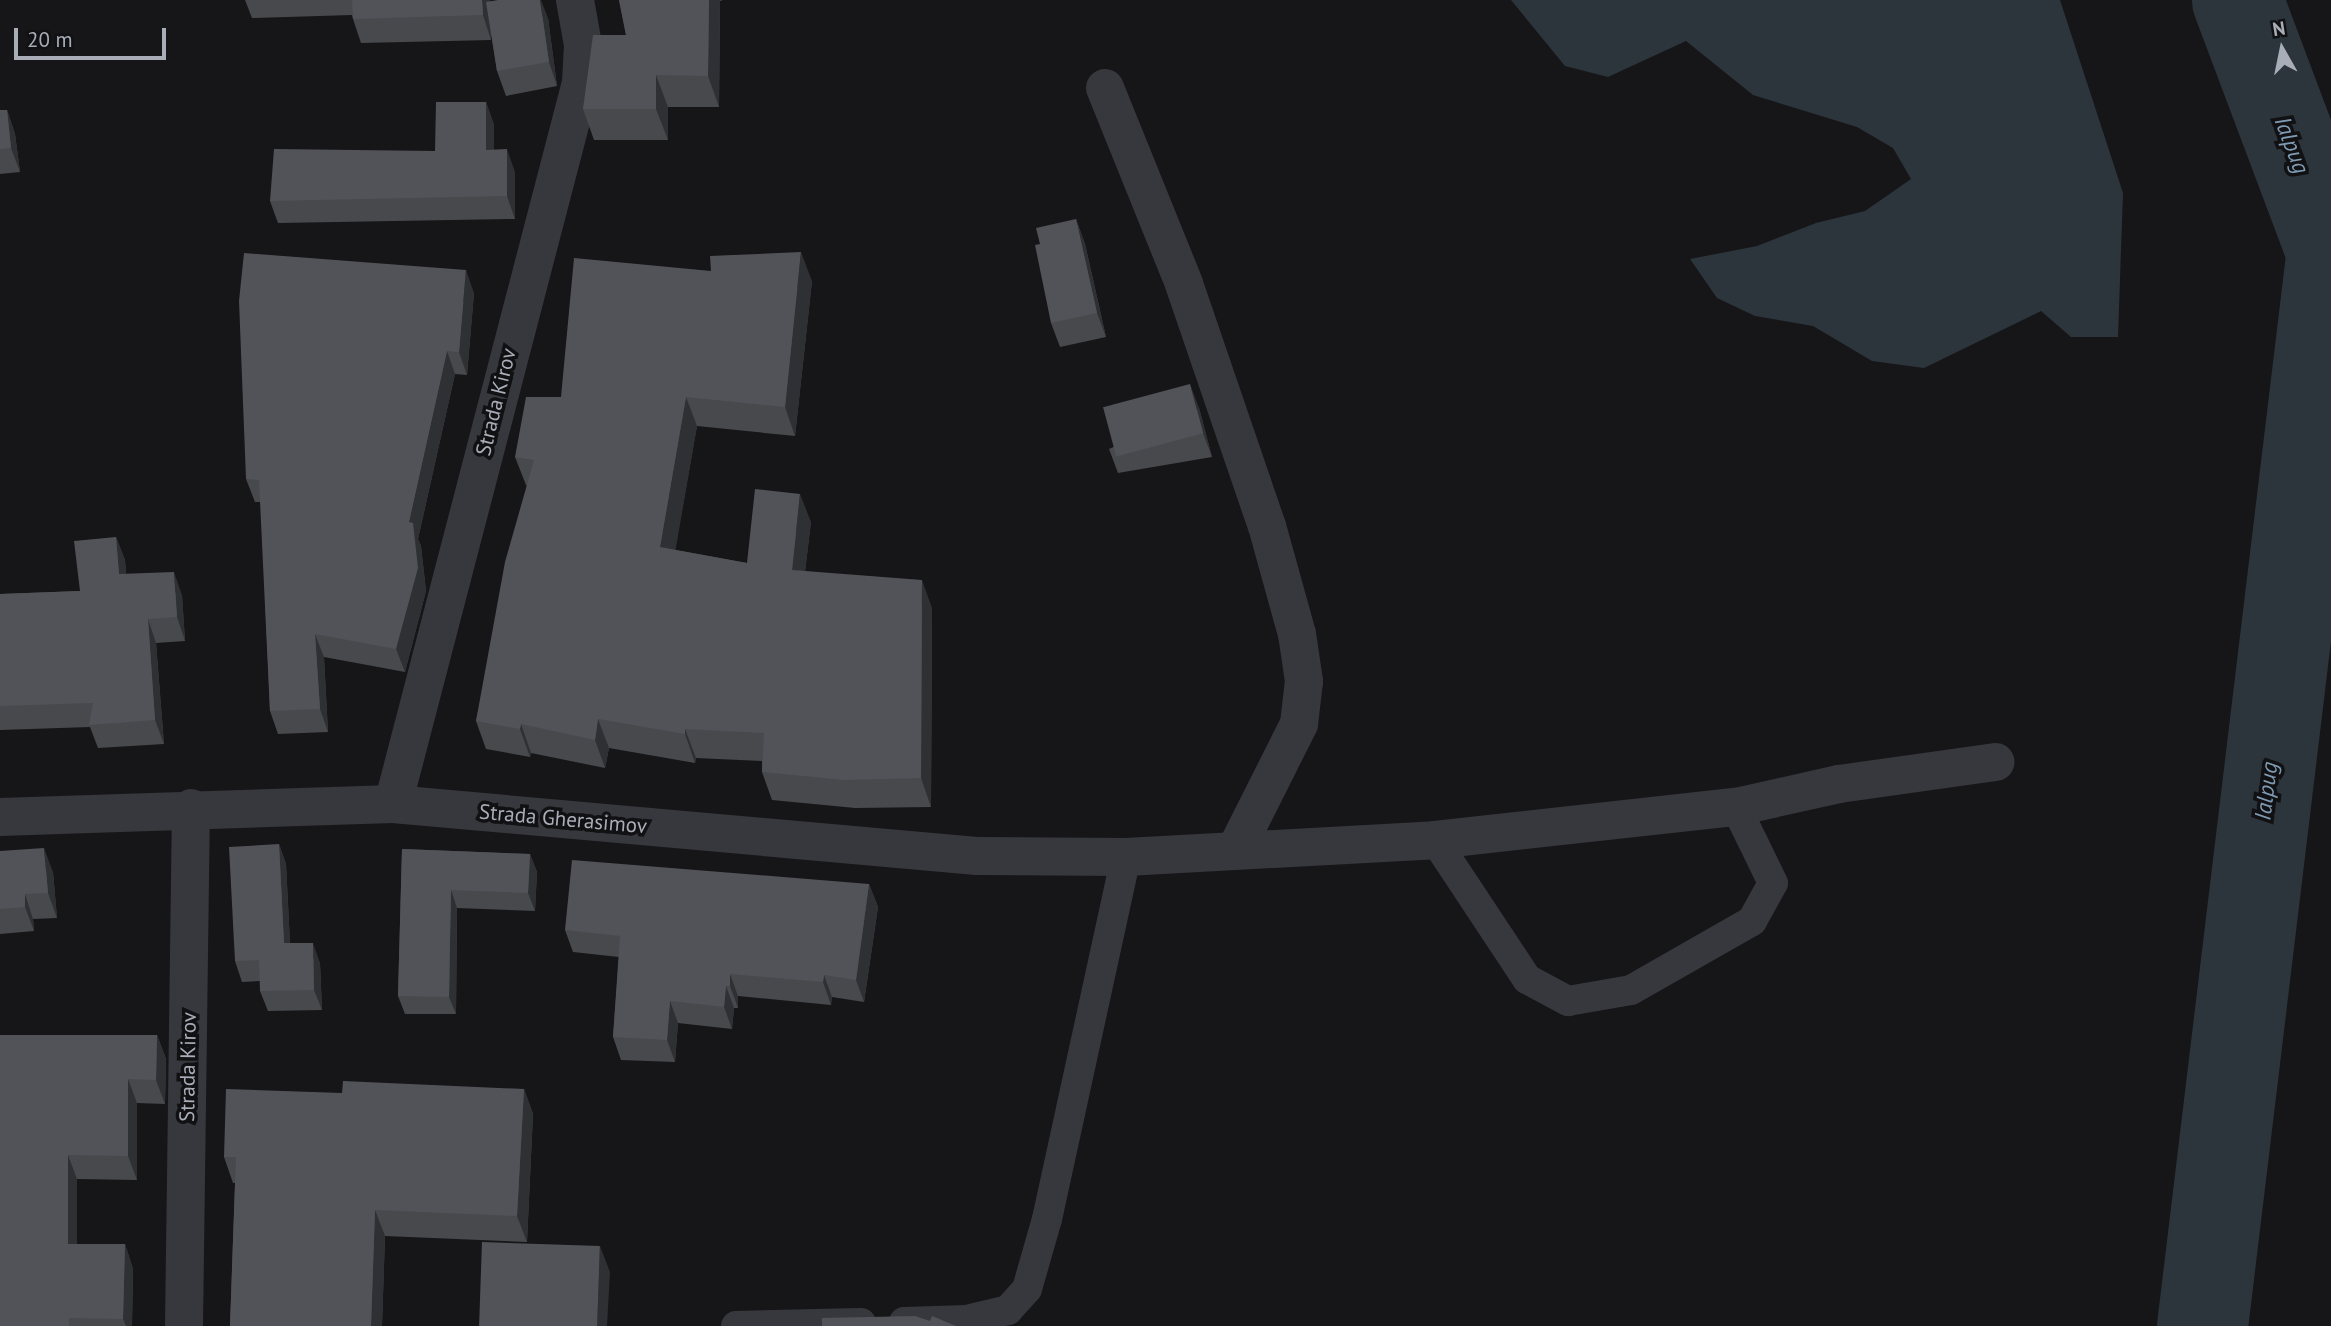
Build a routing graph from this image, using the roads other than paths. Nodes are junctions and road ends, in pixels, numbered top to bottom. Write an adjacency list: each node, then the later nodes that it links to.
1 (575, 0): 4 (street, Strada Kirov)
2 (1105, 88): 9 (street)
3 (1995, 762): 5 (street, Strada Gherasimov)
4 (393, 804): 6 (street, Strada Gherasimov); 10 (street, Strada Gherasimov)
5 (1736, 807): 8 (street, Strada Gherasimov); 8 (lane)
6 (191, 808): 7 (street, Strada Gherasimov); 11 (street, Strada Kirov)
7 (0, 817)
8 (1435, 840): 9 (street, Strada Gherasimov)
9 (1235, 851): 10 (street, Strada Gherasimov)
10 (1126, 857): 12 (lane)
11 (184, 1326)
12 (736, 1326)

